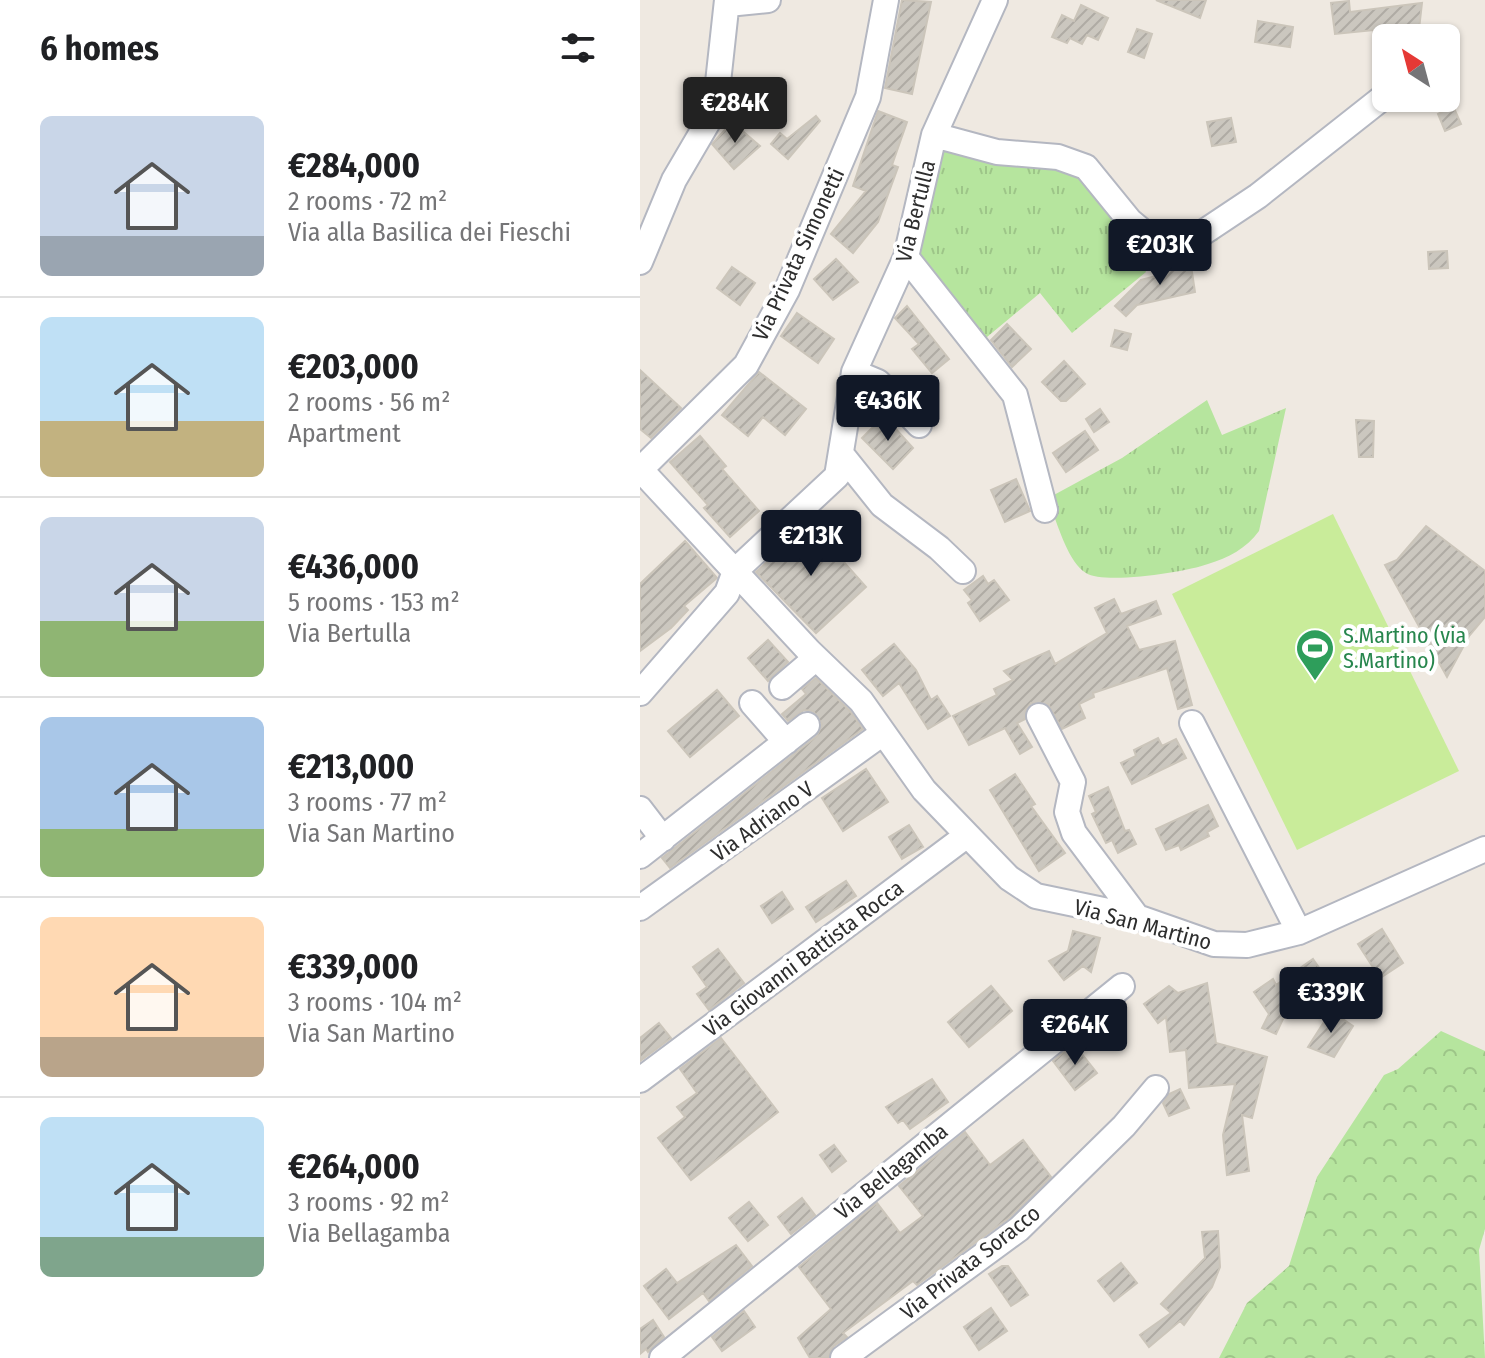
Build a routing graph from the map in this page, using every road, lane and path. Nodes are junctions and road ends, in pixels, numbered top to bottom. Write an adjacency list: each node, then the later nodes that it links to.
1 (768, 0): 4 (street)
2 (886, 0): 12 (street, Via Privata Simonetti)
3 (995, 0): 6 (street, Via Bertulla)
4 (728, 2): 8 (street)
5 (1372, 106): 6 (street)
6 (934, 135): 7 (street, Via Bertulla)
7 (906, 257): 9 (street, Via Bertulla); 13 (street)
8 (640, 262)
9 (854, 372): 10 (street); 11 (street, Via Bertulla)
10 (919, 425)
11 (842, 455): 14 (street, Via Bertulla); 15 (street)
12 (640, 469): 14 (street, Via San Martino)
13 (1045, 510)
14 (735, 571): 16 (street, Via San Martino); 18 (street, Via Bertulla)
15 (963, 571)
16 (816, 658): 17 (street); 23 (street, Via San Martino)
17 (782, 687)
18 (640, 693)
19 (752, 703): 24 (street)
20 (1039, 716): 31 (street)
21 (1192, 723): 32 (street)
22 (807, 725): 24 (street)
23 (883, 733): 26 (street, Via San Martino); 30 (street, Via Adriano V)
24 (786, 742): 27 (street)
25 (640, 809): 27 (street)
26 (966, 836): 31 (street, Via San Martino); 34 (street, Via Giovanni Battista Rocca)
27 (663, 839): 29 (street)
28 (1485, 849): 32 (street, Via San Martino)
29 (640, 856)
30 (640, 908)
31 (1137, 917): 32 (street, Via San Martino)
32 (1299, 932)
33 (1122, 986): 36 (street, Via Bellagamba)
34 (640, 1080)
35 (1156, 1088): 37 (street, Via Privata Soracco)
36 (662, 1358)
37 (843, 1358)

